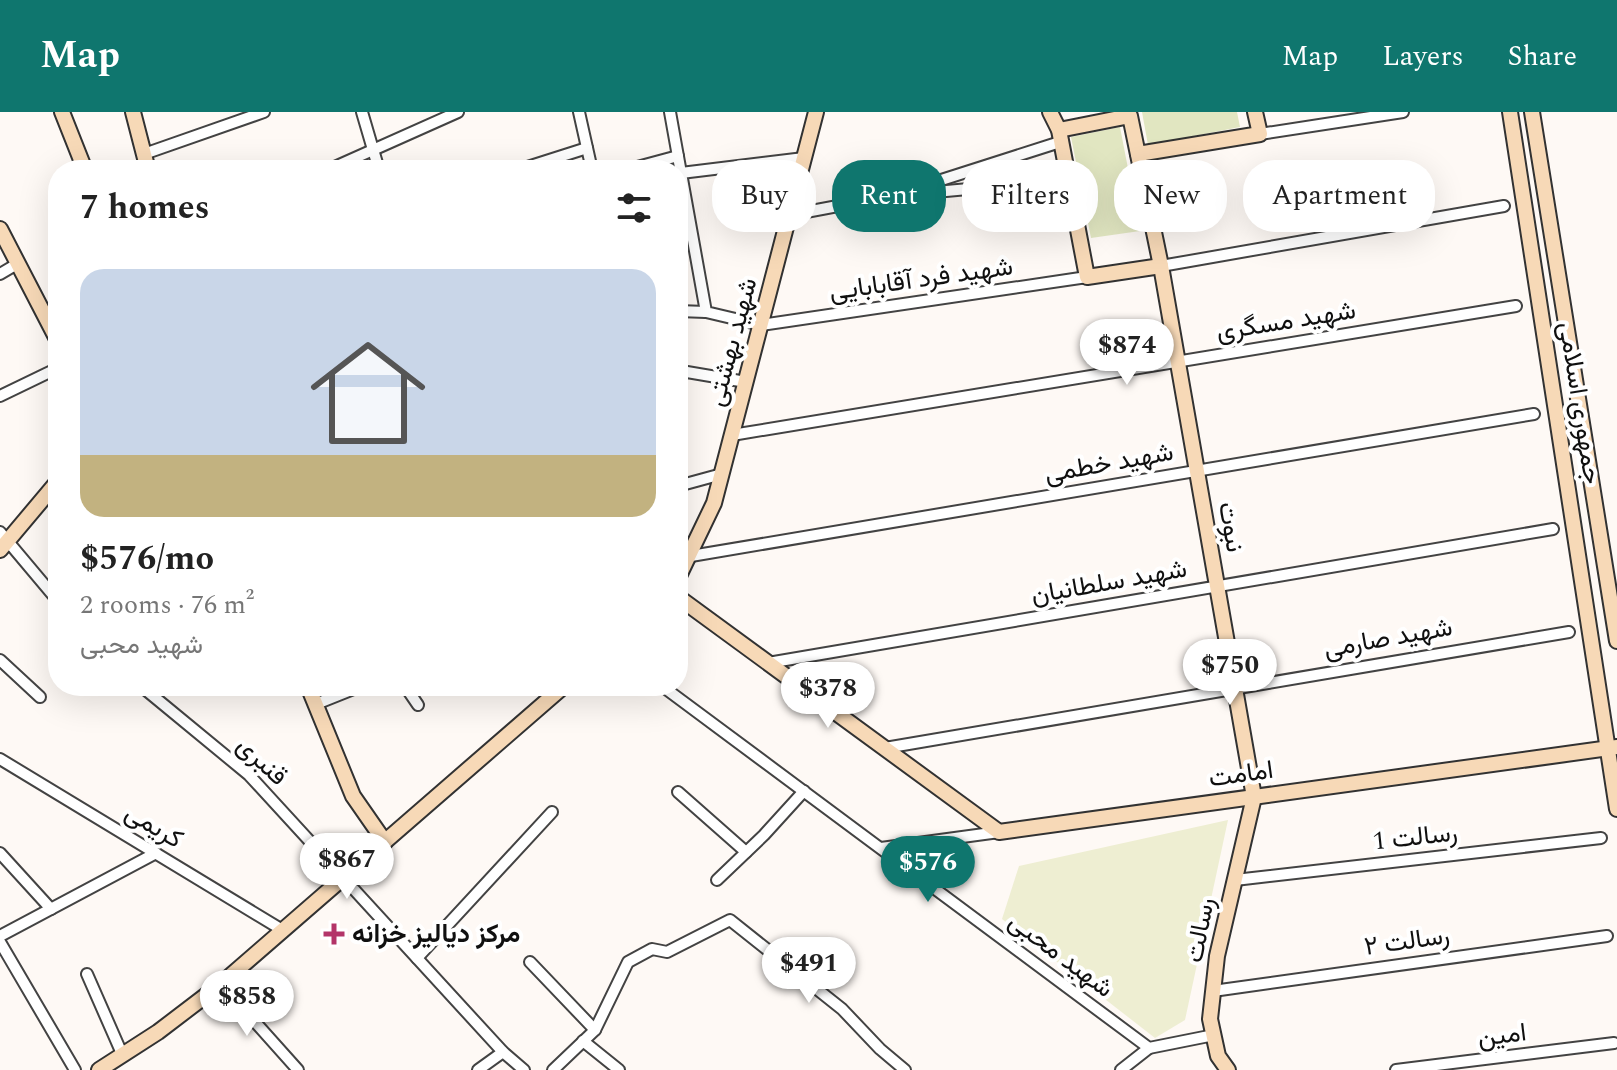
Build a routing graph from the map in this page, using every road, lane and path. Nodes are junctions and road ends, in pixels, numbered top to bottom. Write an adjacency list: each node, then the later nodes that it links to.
1 (62, 112): 22 (street)
2 (133, 112): 18 (street)
3 (264, 112): 18 (street)
4 (362, 112): 17 (street)
5 (458, 112): 17 (street)
6 (579, 112): 16 (street)
7 (670, 112): 20 (street)
8 (816, 112): 21 (street, شهید بهشتی)
9 (1050, 112): 15 (street)
10 (1255, 112): 14 (street)
11 (1403, 112): 14 (street)
12 (1510, 112): 80 (street, جمهوری اسلامی)
13 (1532, 112): 66 (street, جمهوری اسلامی)
14 (1260, 134): 19 (street)
15 (1060, 136): 19 (street, نبوت); 30 (street); 32 (street)
16 (587, 148): 26 (street); 27 (street)
17 (373, 151): 24 (street); 25 (street)
18 (144, 154): 23 (street)
19 (1138, 154): 39 (street, نبوت)
20 (678, 156): 28 (street); 29 (street)
21 (804, 158): 31 (street)
22 (81, 160)
23 (146, 160)
24 (352, 160)
25 (376, 160)
26 (549, 160)
27 (590, 160)
28 (663, 160)
29 (679, 160)
30 (1064, 160)
31 (688, 172)
32 (946, 176)
33 (1504, 206): 39 (street)
34 (0, 229): 38 (street)
35 (688, 232): 44 (street)
36 (786, 232): 46 (street, شهید بهشتی)
37 (1078, 232): 41 (street)
38 (17, 264): 40 (street); 45 (street)
39 (1161, 266): 41 (street); 47 (street, نبوت)
40 (0, 274)
41 (1087, 277): 46 (street, شهید فرد آقابابایی)
42 (1516, 306): 47 (street, شهید مسگری)
43 (688, 311): 44 (street)
44 (706, 312): 46 (street)
45 (48, 322)
46 (761, 325): 50 (street, شهید بهشتی)
47 (1178, 362): 53 (street, شهید مسگری); 54 (street, نبوت)
48 (688, 372): 50 (street)
49 (48, 373): 51 (street)
50 (746, 382): 53 (street, شهید بهشتی)
51 (0, 396)
52 (1534, 414): 54 (street, شهید خطمی)
53 (732, 435): 55 (street, شهید بهشتی)
54 (1197, 471): 60 (street, شهید خطمی); 62 (street, نبوت)
55 (722, 474): 56 (street); 60 (street, شهید بهشتی)
56 (688, 483)
57 (48, 492): 59 (street)
58 (1553, 529): 62 (street, شهید سلطانیان)
59 (2, 541): 63 (street)
60 (691, 556): 61 (street, شهید بهشتی)
61 (688, 561)
62 (1217, 586): 68 (street, شهید سلطانیان); 69 (street, نبوت)
63 (48, 590)
64 (688, 604): 68 (street)
65 (1569, 632): 69 (street, شهید صارمی)
66 (1617, 641)
67 (0, 660): 76 (street)
68 (768, 663): 79 (street)
69 (1235, 689): 79 (street, شهید صارمی); 84 (street, نبوت)
70 (153, 696): 94 (street, قنبری)
71 (312, 696): 77 (street)
72 (336, 696): 77 (street)
73 (412, 696): 78 (street)
74 (541, 696): 89 (street)
75 (676, 696): 82 (street, شهید محبی)
76 (40, 697)
77 (316, 704): 89 (street)
78 (418, 705)
79 (885, 748): 87 (street)
80 (1613, 748): 84 (street, امامت); 85 (street, جمهوری اسلامی)
81 (0, 759): 93 (street, کریمی)
82 (804, 791): 90 (street, شهید محبی); 91 (street)
83 (678, 792): 91 (street)
84 (1254, 797): 87 (street, امامت); 96 (street, رسالت)
85 (1617, 809)
86 (552, 812): 101 (street)
87 (999, 832): 90 (street, امامت)
88 (1601, 838): 96 (street, رسالت 1)
89 (385, 842): 94 (street)
90 (881, 848): 110 (street, شهید محبی)
91 (746, 852): 95 (street)
92 (0, 853): 97 (street)
93 (156, 853): 97 (street); 98 (street, کریمی)
94 (344, 878): 98 (street); 101 (street, قنبری)
95 (717, 880)
96 (1235, 880): 105 (street, رسالت)
97 (51, 909): 100 (street)
98 (284, 931): 104 (street)
99 (1607, 936): 105 (street, رسالت ۲)
100 (0, 939): 113 (street)
101 (417, 958): 111 (street, قنبری)
102 (530, 962): 106 (street)
103 (87, 974): 112 (street)
104 (221, 984): 112 (street); 115 (street)
105 (1213, 991): 107 (street, رسالت)
106 (595, 1030): 108 (street); 120 (street)
107 (1214, 1035): 110 (street); 122 (street, رسالت)
108 (583, 1041): 118 (street); 119 (street)
109 (1614, 1043): 123 (street, امین)
110 (1149, 1048): 121 (street)
111 (503, 1052): 116 (street); 117 (street, قنبری)
112 (123, 1056): 114 (street)
113 (75, 1070)
114 (99, 1070)
115 (298, 1070)
116 (478, 1070)
117 (524, 1070)
118 (553, 1070)
119 (619, 1070)
120 (905, 1070)
121 (1121, 1070)
122 (1228, 1070)
123 (1396, 1070)

